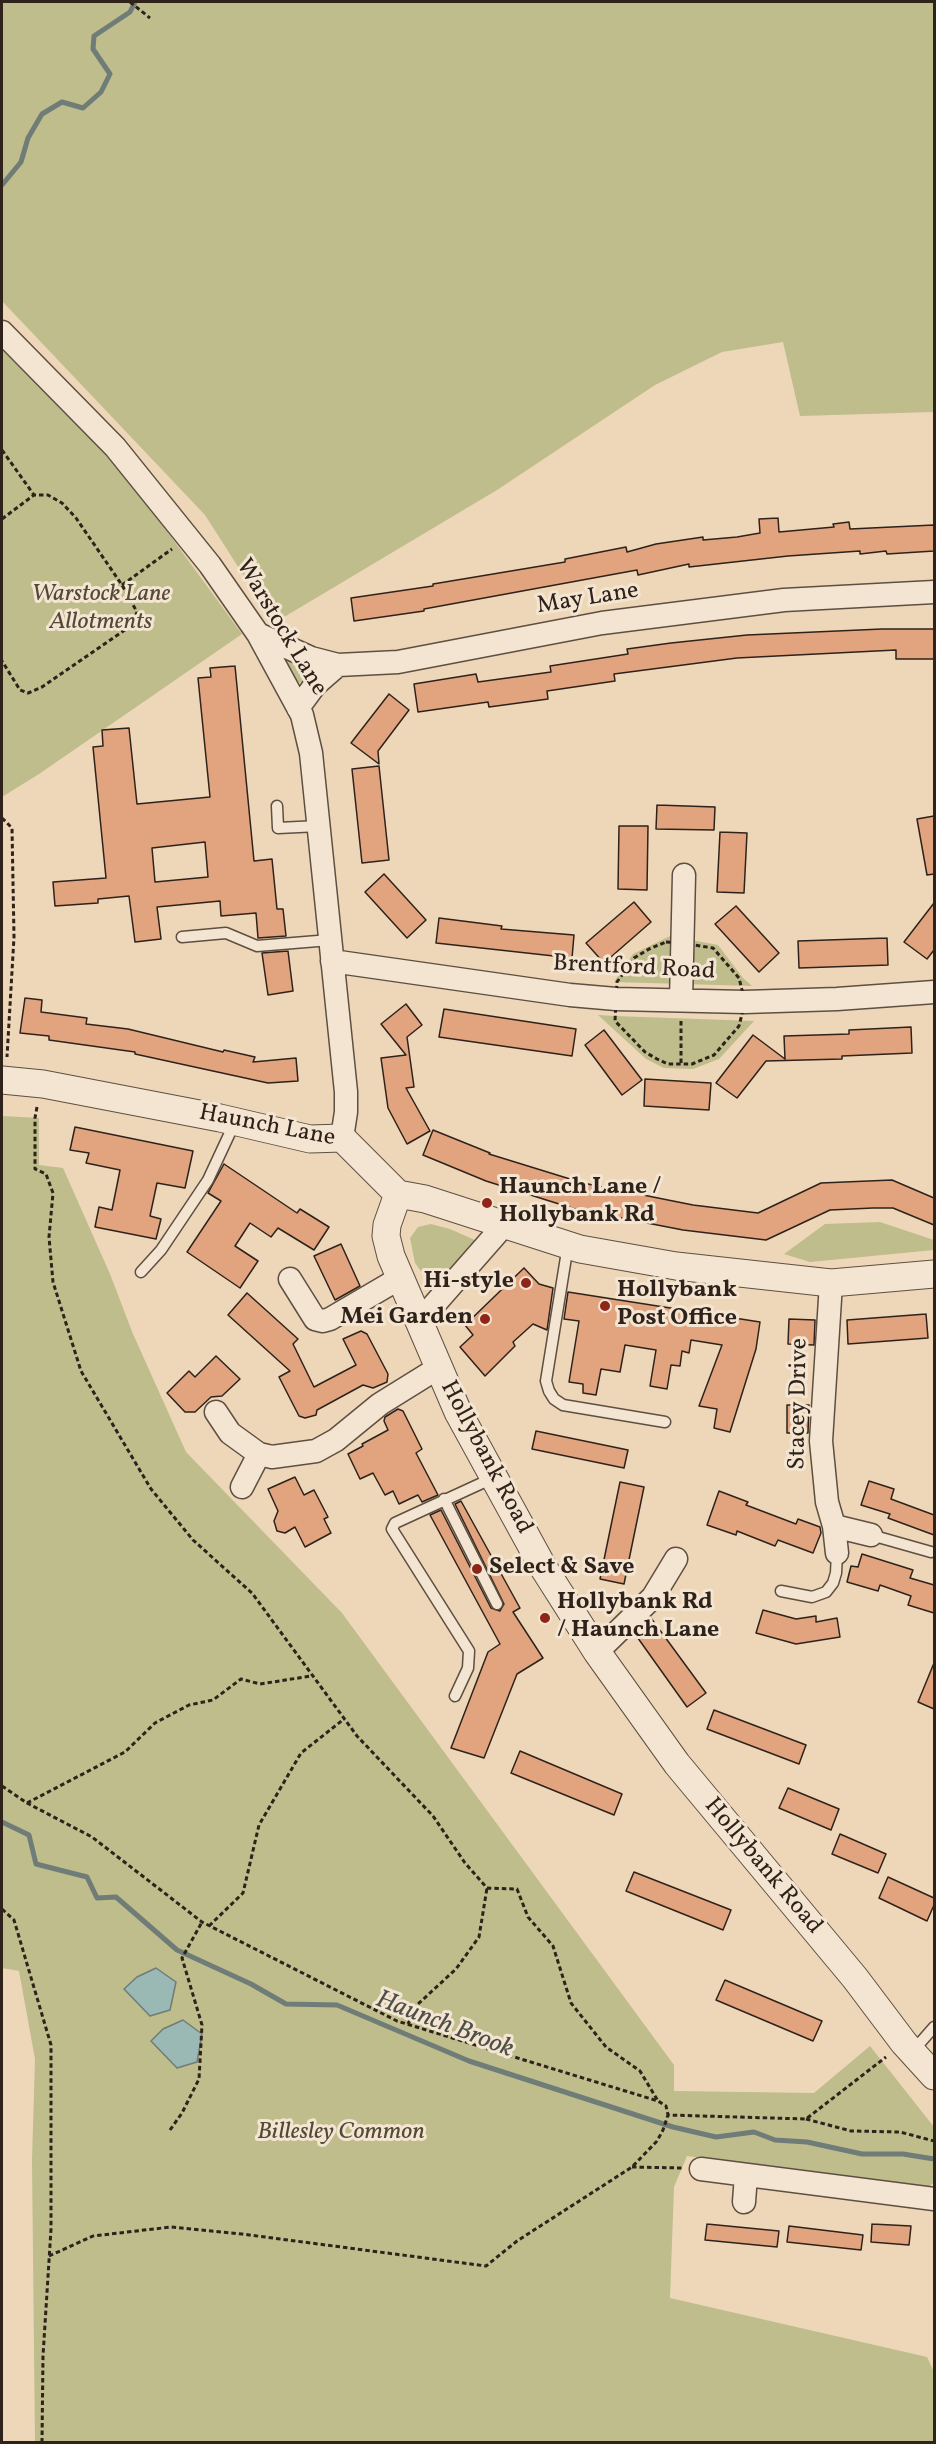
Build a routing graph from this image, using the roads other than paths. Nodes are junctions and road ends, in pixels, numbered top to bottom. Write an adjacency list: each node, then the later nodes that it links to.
1 (2, 332): 3 (street, Warstock Lane)
2 (934, 592): 4 (street, May Lane)
3 (258, 634): 4 (street, May Lane); 5 (street, Warstock Lane)
4 (338, 665): 5 (street)
5 (298, 708): 7 (street, Warstock Lane)
6 (277, 806): 7 (lane)
7 (319, 826): 10 (street, Warstock Lane)
8 (684, 875): 12 (street)
9 (182, 937): 10 (lane)
10 (331, 951): 12 (street, Brentford Road); 15 (street, Warstock Lane)
11 (934, 992): 12 (street, Brentford Road)
12 (681, 1000)
13 (4, 1070): 14 (street, Haunch Lane)
14 (235, 1122): 15 (street, Haunch Lane); 19 (lane)
15 (342, 1138): 16 (street, Haunch Lane)
16 (398, 1194): 17 (street); 21 (street, Hollybank Road)
17 (505, 1224): 18 (street); 24 (street)
18 (568, 1245): 23 (street); 27 (lane)
19 (141, 1272)
20 (934, 1274): 23 (street)
21 (400, 1278): 22 (street); 24 (street, Hollybank Road)
22 (290, 1279)
23 (831, 1283): 32 (street, Stacey Drive)
24 (419, 1322): 25 (street, Hollybank Road)
25 (438, 1368): 28 (street); 29 (street, Hollybank Road)
26 (216, 1412): 28 (street)
27 (665, 1422)
28 (259, 1454): 30 (street)
29 (493, 1478): 31 (lane); 39 (street, Hollybank Road)
30 (242, 1487)
31 (444, 1499): 38 (lane); 40 (lane)
32 (834, 1526): 33 (street); 35 (street, Stacey Drive)
33 (870, 1534): 34 (lane)
34 (931, 1552)
35 (837, 1553): 37 (lane)
36 (676, 1559): 39 (street)
37 (781, 1591)
38 (497, 1604)
39 (597, 1652): 42 (street, Hollybank Road)
40 (455, 1696)
41 (934, 2027): 42 (lane)
42 (908, 2047): 43 (street, Hollybank Road)
43 (934, 2076)
44 (701, 2169): 45 (street)
45 (746, 2175): 46 (street); 47 (street)
46 (934, 2199)
47 (744, 2202)

